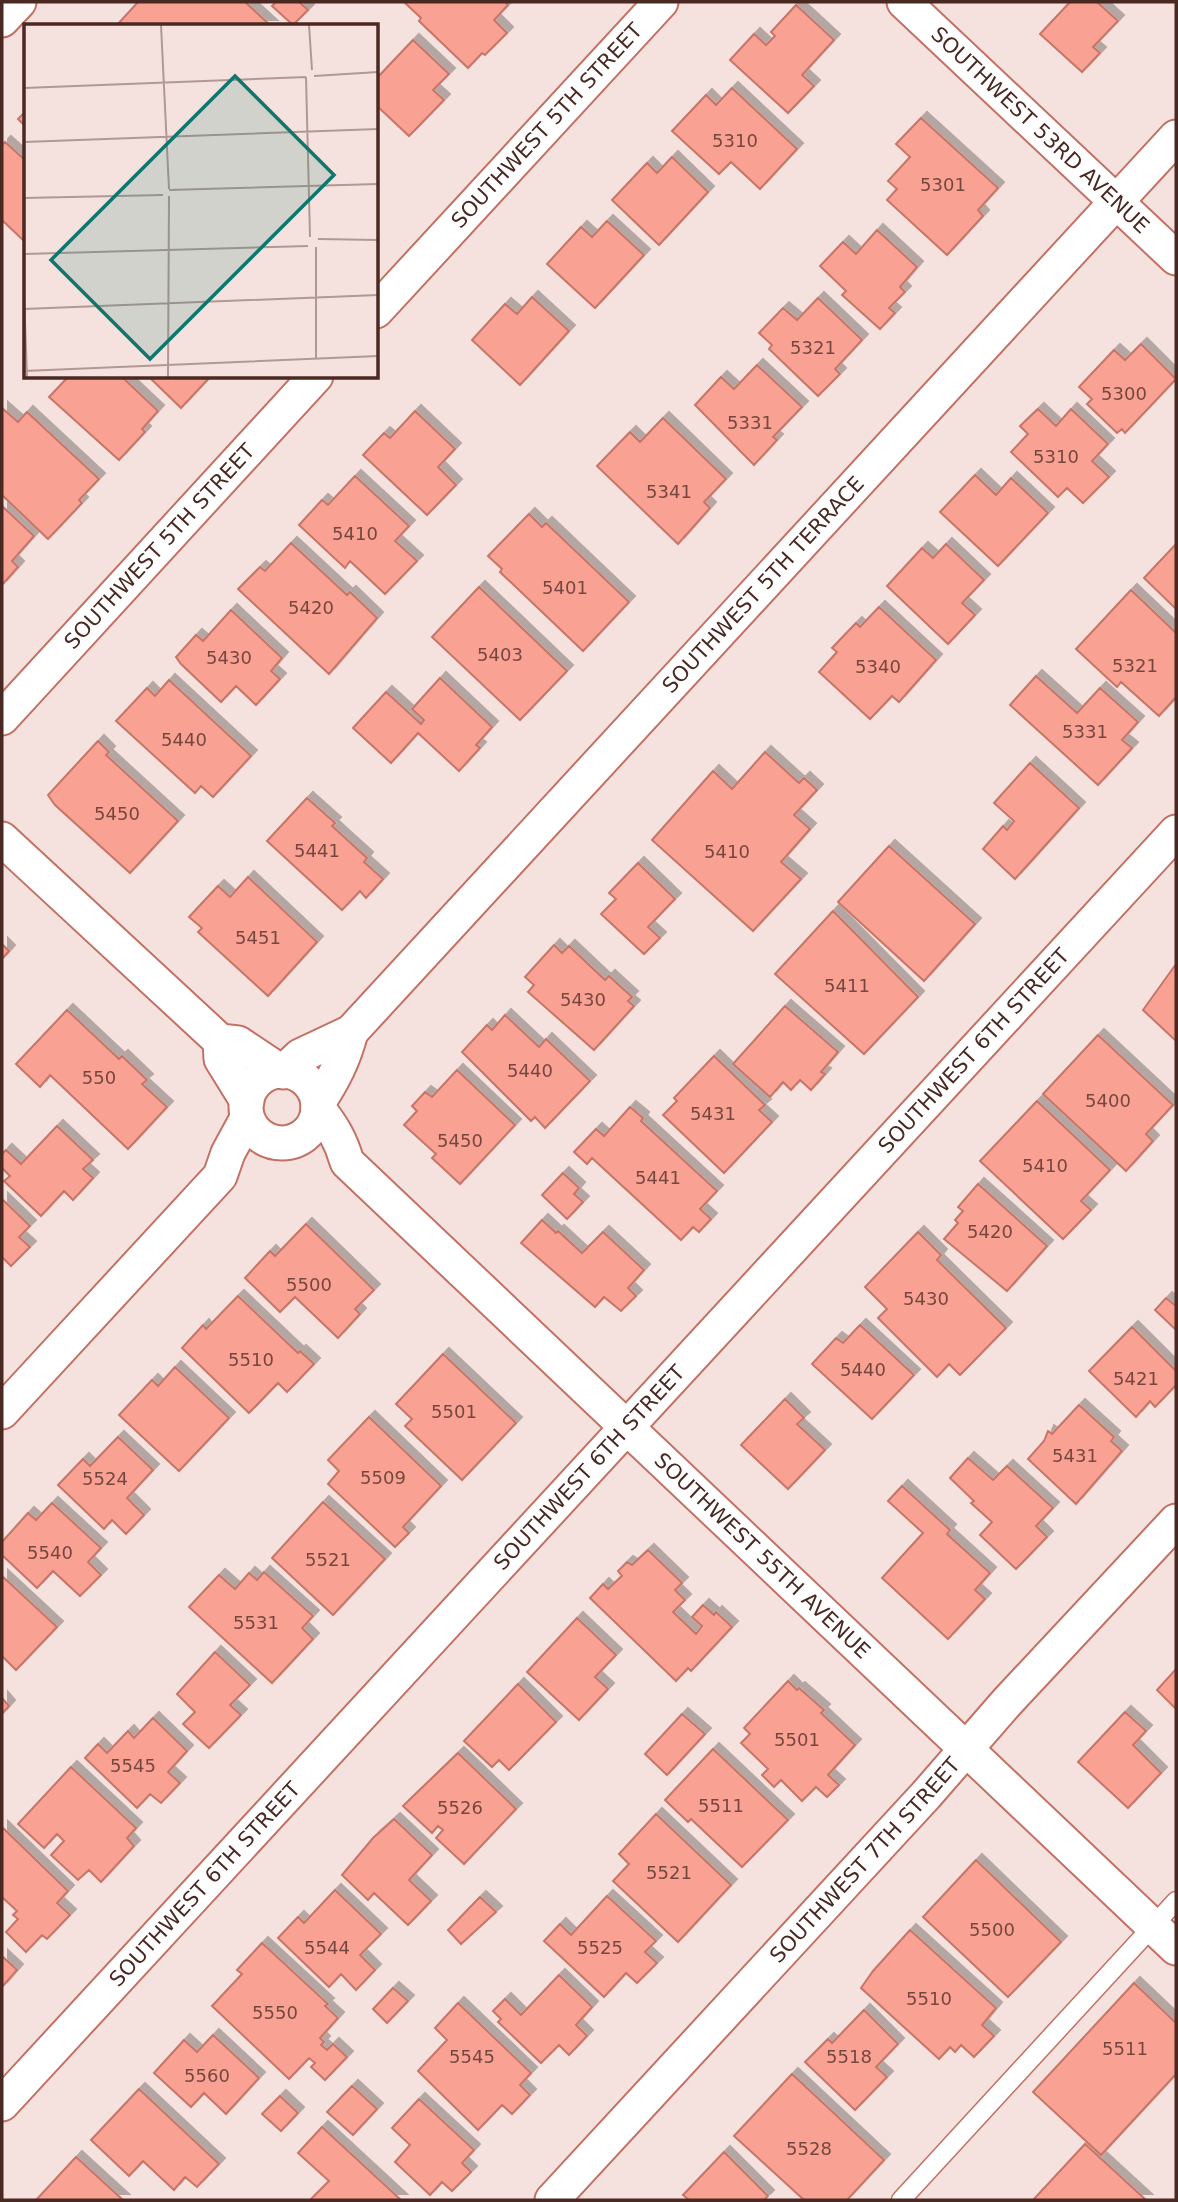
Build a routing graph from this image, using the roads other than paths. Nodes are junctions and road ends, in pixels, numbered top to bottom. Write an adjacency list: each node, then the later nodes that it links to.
1 (19, 2): 4 (street)
2 (661, 2): 8 (street, SOUTHWEST 5TH STREET)
3 (904, 2): 6 (street, SOUTHWEST 53RD AVENUE)
4 (2, 20)
5 (1176, 137): 6 (street, SOUTHWEST 5TH TERRACE)
6 (1118, 202): 7 (street, SOUTHWEST 53RD AVENUE); 13 (street, SOUTHWEST 5TH TERRACE)
7 (1176, 258)
8 (378, 309)
9 (314, 378): 10 (street, SOUTHWEST 5TH STREET)
10 (2, 718)
11 (1176, 832): 22 (street, SOUTHWEST 6TH STREET)
12 (2, 839): 14 (street)
13 (351, 1032): 15 (street, SOUTHWEST 5TH TERRACE); 16 (street, SOUTHWEST 5TH TERRACE)
14 (220, 1041): 15 (street); 17 (street)
15 (282, 1071): 16 (street); 17 (street, SOUTHWEST 5TH TERRACE)
16 (318, 1106): 18 (street, SOUTHWEST 5TH TERRACE); 19 (street, SOUTHWEST 55TH AVENUE)
17 (247, 1109): 18 (street); 20 (street, SOUTHWEST 5TH TERRACE)
18 (283, 1143): 19 (street); 20 (street, SOUTHWEST 5TH TERRACE)
19 (347, 1162): 22 (street, SOUTHWEST 55TH AVENUE)
20 (220, 1176): 21 (street, SOUTHWEST 5TH TERRACE)
21 (2, 1412)
22 (626, 1427): 24 (street, SOUTHWEST 55TH AVENUE); 27 (street, SOUTHWEST 6TH STREET)
23 (1176, 1521): 24 (street, SOUTHWEST 7TH STREET)
24 (967, 1748): 26 (street, SOUTHWEST 55TH AVENUE); 28 (street, SOUTHWEST 7TH STREET)
25 (1176, 1901): 26 (lane)
26 (1165, 1937): 29 (lane)
27 (2, 2104)
28 (552, 2200)
29 (901, 2200)

